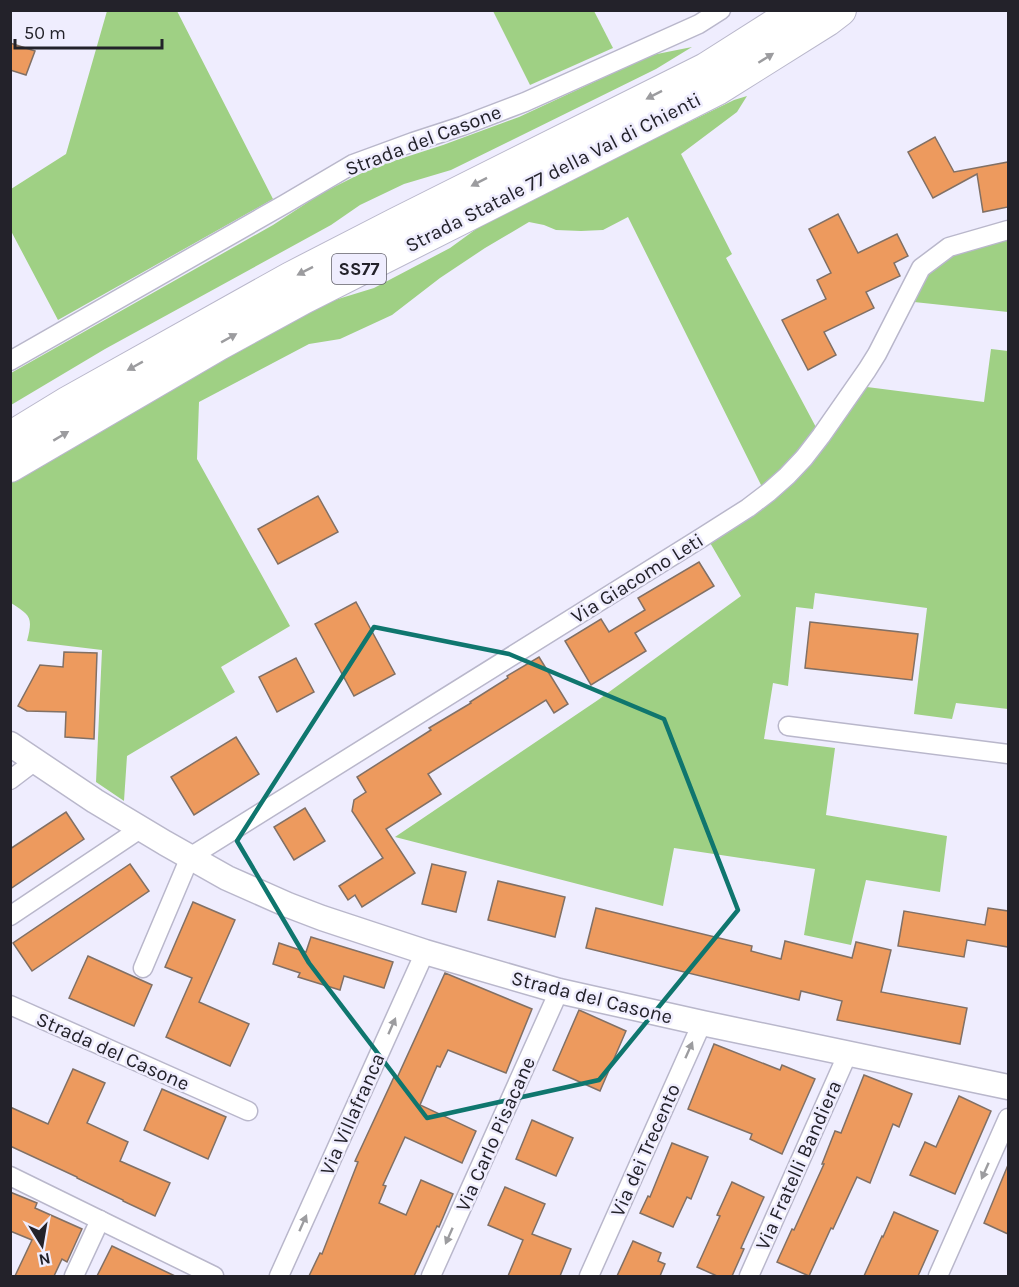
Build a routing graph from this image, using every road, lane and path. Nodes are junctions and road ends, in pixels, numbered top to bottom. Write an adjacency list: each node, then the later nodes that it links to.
1 (721, 10): 5 (street, Strada del Casone)
2 (799, 10): 6 (highway, Strada Statale 77 della Val di Chienti / SS77, one-way to 6)
3 (840, 10): 7 (highway, Strada Statale 77 della Val di Chienti / SS77, one-way to 3)
4 (1008, 230): 14 (street, Via Giacomo Leti)
5 (10, 361)
6 (10, 438)
7 (10, 466)
8 (788, 726): 10 (street)
9 (10, 744): 11 (street, Strada del Casone)
10 (1008, 754)
11 (35, 761): 12 (street); 13 (street, Strada del Casone)
12 (10, 780)
13 (140, 829): 14 (street, Strada del Casone); 15 (street)
14 (190, 857): 16 (street, Strada del Casone); 17 (street)
15 (10, 916)
16 (425, 951): 18 (street, Strada del Casone); 29 (street, Via Villafranca, one-way to 16)
17 (143, 968)
18 (559, 990): 20 (street, Strada del Casone); 30 (street, Via Carlo Pisacane, one-way to 30)
19 (10, 1005): 23 (street, Strada del Casone)
20 (702, 1023): 21 (street, Strada del Casone); 31 (street, Via dei Trecento, one-way to 20)
21 (848, 1053): 22 (street, Strada del Casone); 32 (street, Via Fratelli Bandiera)
22 (1008, 1087)
23 (248, 1111)
24 (1008, 1118): 33 (street, one-way to 33)
25 (10, 1176): 26 (street)
26 (100, 1220): 27 (street); 28 (street)
27 (74, 1276)
28 (214, 1276)
29 (279, 1276)
30 (430, 1276)
31 (589, 1276)
32 (748, 1276)
33 (938, 1276)

